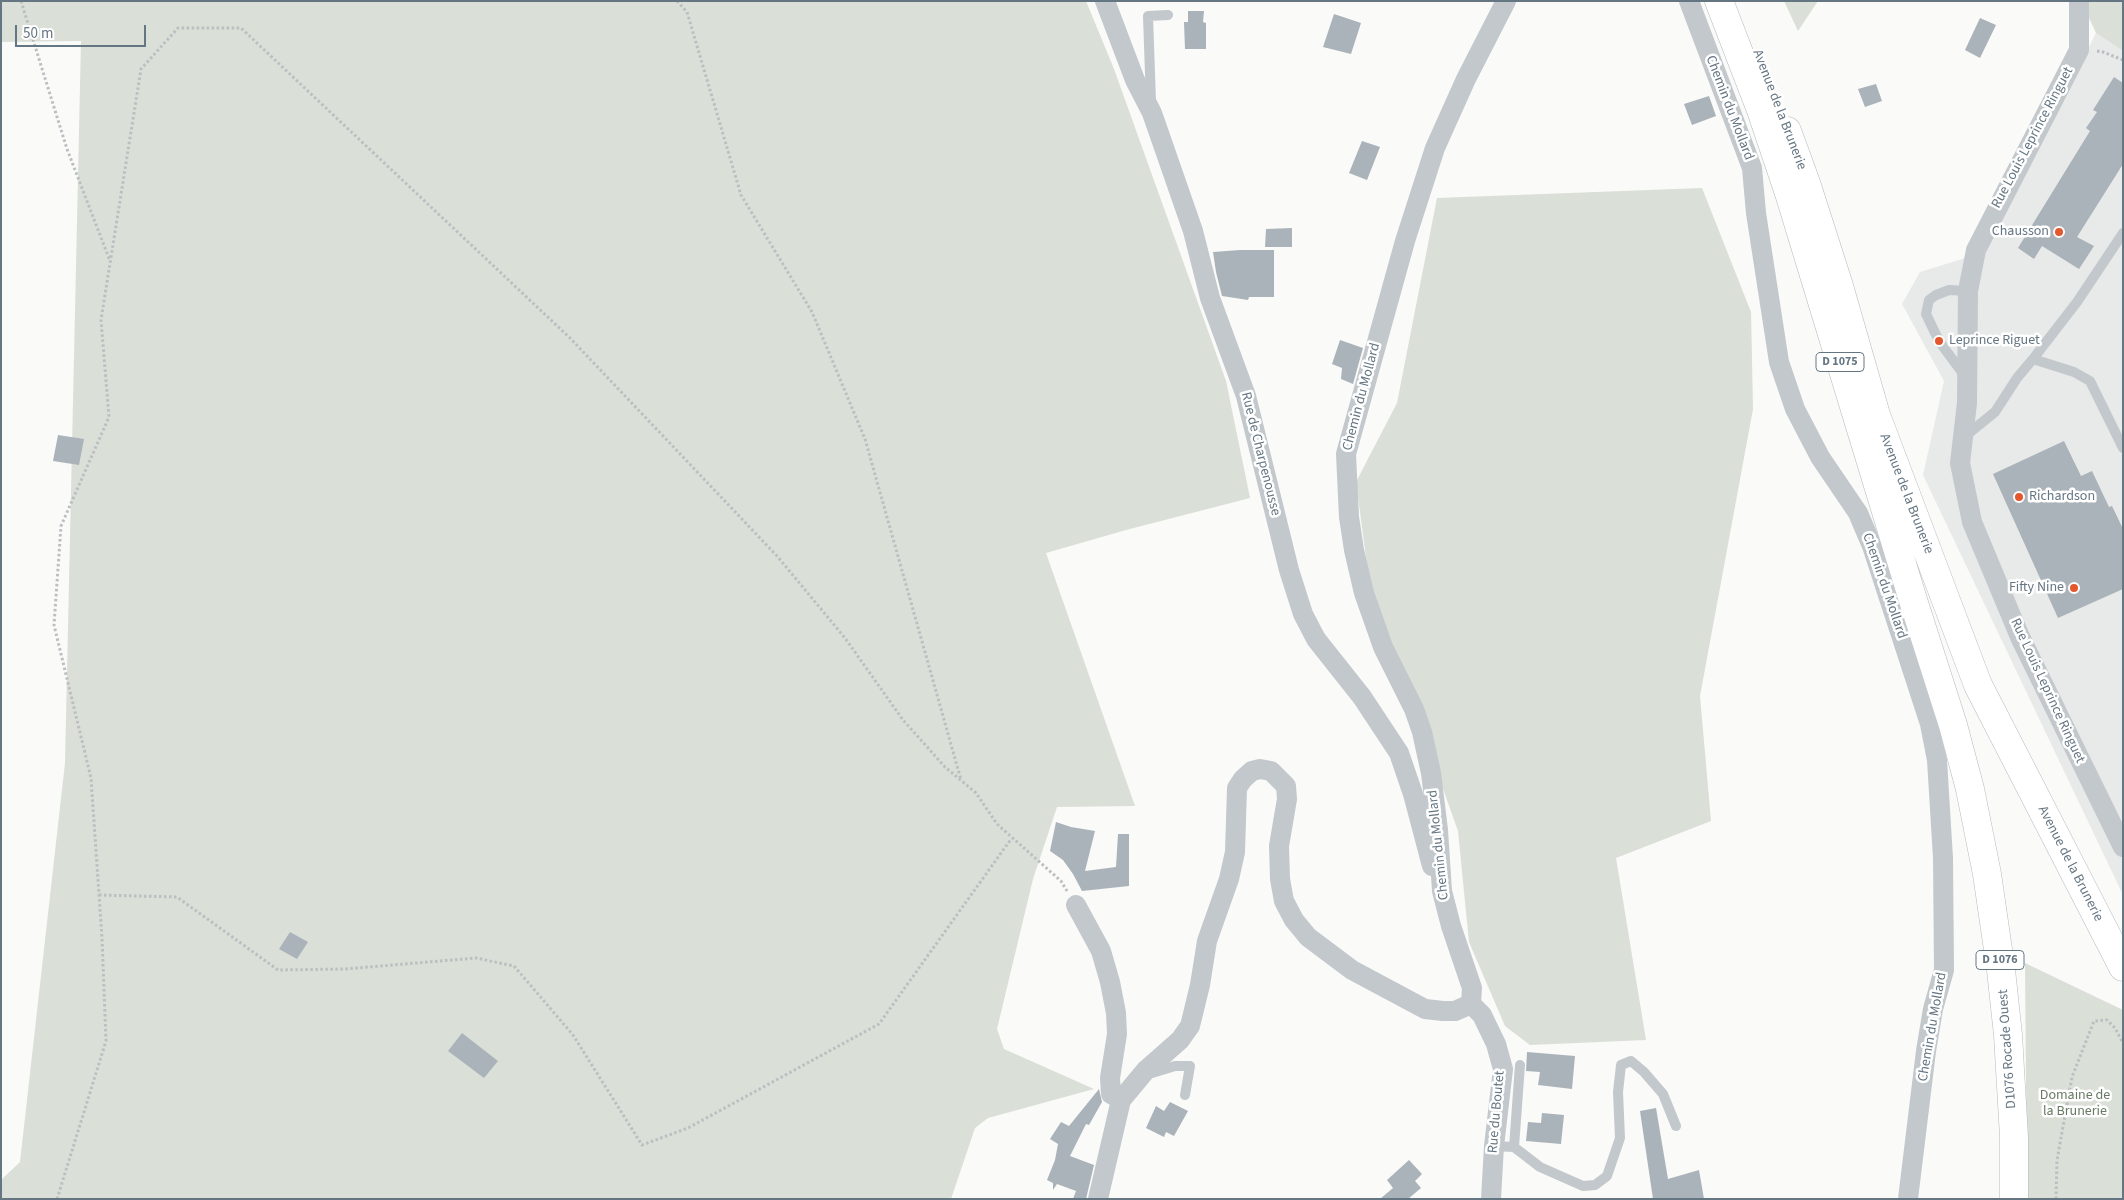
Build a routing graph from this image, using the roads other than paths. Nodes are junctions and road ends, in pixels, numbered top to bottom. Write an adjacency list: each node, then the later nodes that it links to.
1 (1105, 1): 8 (street, Rue de Charpenousse)
2 (1506, 1): 18 (street, Chemin du Mollard)
3 (1689, 1): 31 (street, Chemin du Mollard)
4 (1719, 1): 16 (main road, D 1075)
5 (1737, 1): 13 (main road, Avenue de la Brunerie / D 1075)
6 (2078, 1): 10 (street, Rue Louis Leprince Ringuet)
7 (1168, 15): 8 (lane)
8 (1152, 113): 18 (street, Rue de Charpenousse)
9 (2123, 233): 11 (lane)
10 (1968, 291): 12 (street, Rue Louis Leprince Ringuet); 12 (lane)
11 (2033, 359): 14 (lane); 15 (lane)
12 (1968, 380): 14 (street, Rue Louis Leprince Ringuet)
13 (1876, 415): 16 (main road, D 1075); 20 (main road, Avenue de la Brunerie / D 1075)
14 (1963, 438): 17 (street, Rue Louis Leprince Ringuet)
15 (2123, 448)
16 (1953, 725): 32 (main road, D1076 Rocade Ouest / D 1076)
17 (2123, 847)
18 (1442, 890): 21 (street, Chemin du Mollard)
19 (1076, 905): 25 (street)
20 (2123, 967)
21 (1470, 1004): 23 (street); 27 (street, Rue du Boutet)
22 (1520, 1065): 28 (lane)
23 (1140, 1077): 24 (lane); 25 (street)
24 (1185, 1095)
25 (1121, 1100): 29 (street)
26 (1676, 1126): 28 (lane)
27 (1494, 1146): 28 (lane); 30 (street, Rue du Boutet)
28 (1514, 1147)
29 (1098, 1199)
30 (1491, 1199)
31 (1908, 1199)
32 (2014, 1199)

